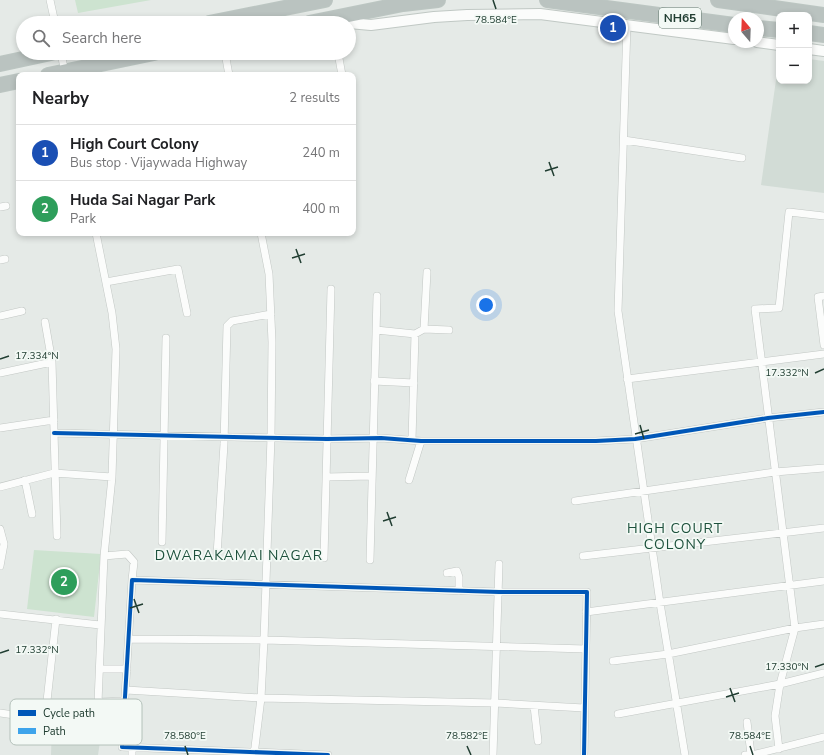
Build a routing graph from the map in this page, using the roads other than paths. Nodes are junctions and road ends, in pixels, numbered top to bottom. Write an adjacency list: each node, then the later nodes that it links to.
1 (50, 0): 7 (street)
2 (325, 0): 8 (highway)
3 (438, 0): 9 (highway)
4 (547, 0): 11 (highway, NH65)
5 (718, 0): 6 (highway, NH65)
6 (824, 14)
7 (53, 16)
8 (244, 16)
9 (353, 16)
10 (356, 24): 12 (street)
11 (728, 24)
12 (627, 25): 17 (street); 34 (street)
13 (764, 29): 14 (highway)
14 (776, 30)
15 (812, 33): 16 (highway)
16 (824, 35)
17 (728, 38)
18 (764, 43): 19 (street)
19 (776, 45)
20 (812, 49): 21 (street)
21 (824, 51)
22 (19, 60): 27 (highway)
23 (62, 60): 28 (street)
24 (123, 60): 29 (highway)
25 (226, 60): 30 (street)
26 (339, 60): 31 (street)
27 (0, 64)
28 (65, 72)
29 (69, 72)
30 (228, 72)
31 (341, 72)
32 (16, 82): 33 (highway)
33 (0, 85)
34 (624, 140): 35 (street); 59 (street)
35 (742, 158)
36 (824, 216): 57 (street)
37 (97, 236): 40 (street)
38 (262, 236): 46 (street)
39 (427, 272): 49 (street)
40 (106, 282): 45 (street); 67 (street)
41 (330, 289): 72 (street)
42 (377, 296): 50 (street)
43 (824, 296): 54 (street)
44 (22, 311): 47 (street)
45 (187, 313)
46 (271, 314): 69 (street); 70 (street)
47 (0, 316)
48 (45, 322): 56 (street)
49 (424, 329): 51 (street); 52 (street)
50 (376, 330): 52 (street); 60 (street)
51 (449, 330)
52 (415, 334): 61 (street)
53 (166, 338): 68 (street)
54 (824, 345)
55 (824, 354): 57 (street)
56 (52, 362): 58 (street); 64 (street)
57 (761, 363): 59 (street); 63 (street)
58 (0, 373)
59 (627, 379): 73 (street)
60 (374, 381): 61 (street); 71 (street)
61 (414, 383): 74 (street)
62 (824, 412): 63 (street)
63 (768, 418): 73 (street); 77 (street)
64 (54, 420): 65 (street); 66 (street)
65 (0, 428)
66 (54, 433): 67 (street); 78 (street)
67 (113, 435): 68 (street); 80 (street)
68 (164, 436): 69 (street); 92 (street)
69 (224, 437): 70 (street); 94 (street)
70 (271, 437): 72 (street); 104 (street)
71 (372, 438): 72 (street); 74 (street); 79 (street)
72 (327, 439): 81 (street)
73 (635, 439): 75 (street); 85 (street)
74 (412, 440): 75 (street)
75 (421, 441): 83 (street)
76 (824, 468): 77 (street)
77 (775, 472): 85 (street); 90 (street)
78 (54, 473): 80 (street); 82 (street); 91 (street)
79 (372, 476): 81 (street); 98 (street)
80 (112, 477): 95 (street)
81 (326, 477): 97 (street)
82 (25, 480): 84 (street); 87 (street)
83 (409, 480)
84 (0, 487)
85 (643, 492): 86 (street); 93 (street)
86 (575, 501)
87 (32, 514)
88 (824, 528): 90 (street)
89 (0, 529): 100 (street)
90 (782, 532): 93 (street); 105 (street)
91 (57, 536)
92 (162, 542)
93 (652, 548): 96 (street); 108 (street)
94 (217, 554)
95 (104, 556): 102 (street); 113 (street)
96 (583, 556)
97 (324, 558)
98 (370, 560)
99 (499, 564): 107 (street)
100 (0, 566)
101 (447, 573): 106 (street)
102 (132, 580): 104 (street); 115 (street)
103 (824, 581): 105 (street)
104 (266, 584): 106 (street); 116 (street)
105 (789, 586): 108 (street); 114 (street)
106 (459, 591): 107 (street)
107 (499, 592): 109 (street); 117 (street)
108 (660, 603): 109 (street); 119 (street)
109 (586, 612): 118 (street)
110 (0, 614): 111 (street)
111 (56, 619): 113 (street); 127 (street)
112 (824, 624): 114 (street)
113 (100, 625): 121 (street)
114 (795, 628): 119 (street); 124 (street)
115 (129, 639): 116 (street); 122 (street)
116 (264, 640): 117 (street); 126 (street)
117 (498, 647): 118 (street); 130 (street)
118 (586, 649): 133 (street)
119 (668, 654): 120 (street); 131 (street)
120 (613, 660)
121 (100, 669): 122 (street); 128 (street)
122 (127, 669): 125 (street)
123 (824, 673): 124 (street)
124 (780, 684): 131 (street); 142 (street)
125 (126, 690): 126 (street); 129 (street)
126 (261, 698): 130 (street); 143 (street)
127 (47, 699)
128 (98, 699)
129 (125, 699)
130 (495, 703): 132 (street); 147 (street)
131 (677, 704): 135 (street); 149 (street)
132 (534, 706): 133 (street); 139 (street)
133 (584, 708): 148 (street)
134 (0, 713): 136 (street)
135 (618, 714)
136 (10, 715)
137 (747, 722): 150 (street)
138 (824, 737): 142 (street)
139 (538, 741)
140 (122, 745): 141 (street)
141 (132, 747): 143 (street); 144 (street)
142 (779, 749): 150 (street)
143 (254, 754): 145 (street)
144 (132, 755)
145 (318, 755): 146 (street)
146 (328, 755)
147 (493, 755)
148 (584, 755)
149 (685, 755)
150 (749, 755)

